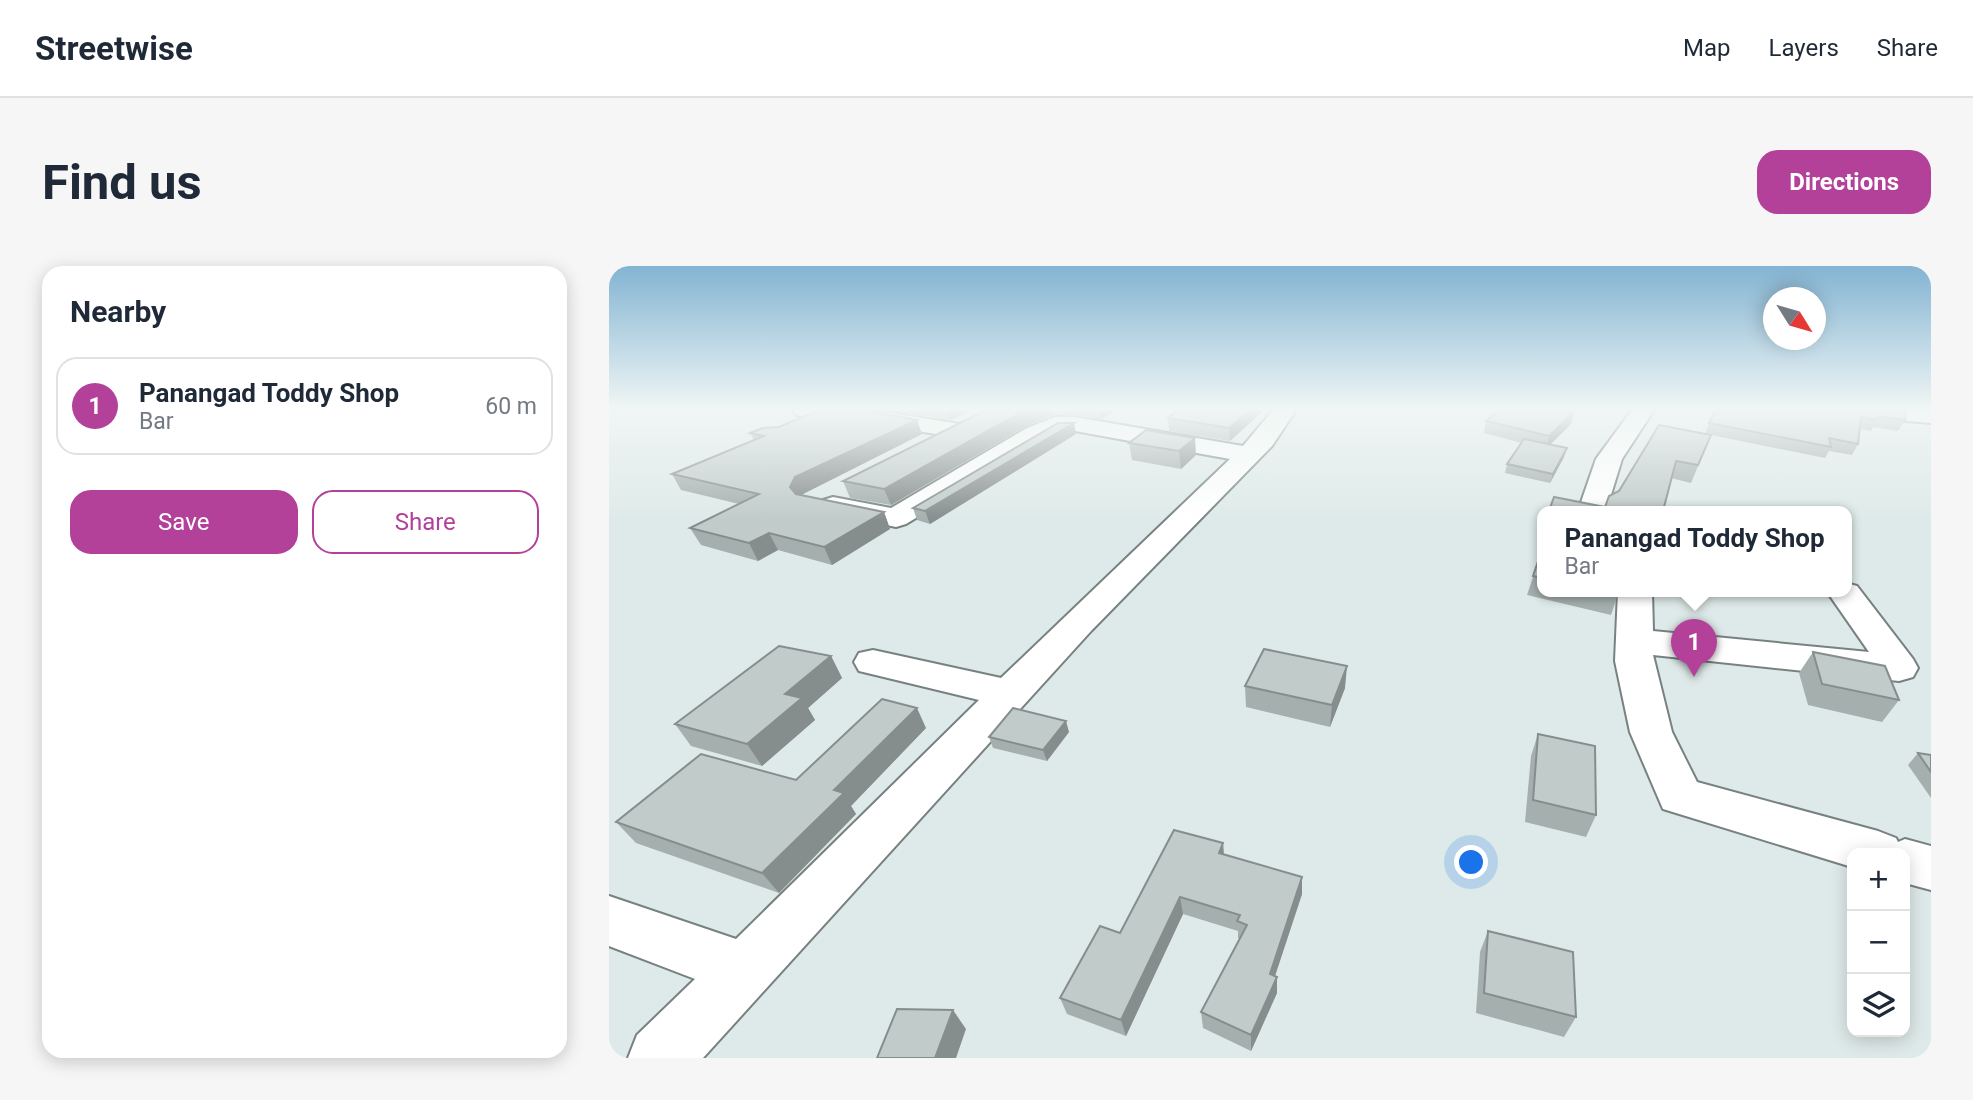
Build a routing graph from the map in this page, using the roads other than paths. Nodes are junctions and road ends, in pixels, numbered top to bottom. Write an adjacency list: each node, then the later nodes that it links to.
1 (1012, 447): 6 (street)
2 (1204, 447): 5 (street)
3 (1255, 447): 5 (street)
4 (1617, 447): 7 (street)
5 (1249, 455): 12 (street)
6 (849, 484)
7 (1594, 506)
8 (1635, 597): 10 (street)
9 (1848, 597): 10 (street)
10 (1634, 641): 13 (street)
11 (873, 662): 12 (street)
12 (1011, 694): 17 (street)
13 (1861, 848)
14 (1910, 862): 15 (street)
15 (1931, 868)
16 (609, 921): 17 (street)
17 (745, 970): 18 (street)
18 (660, 1058)

